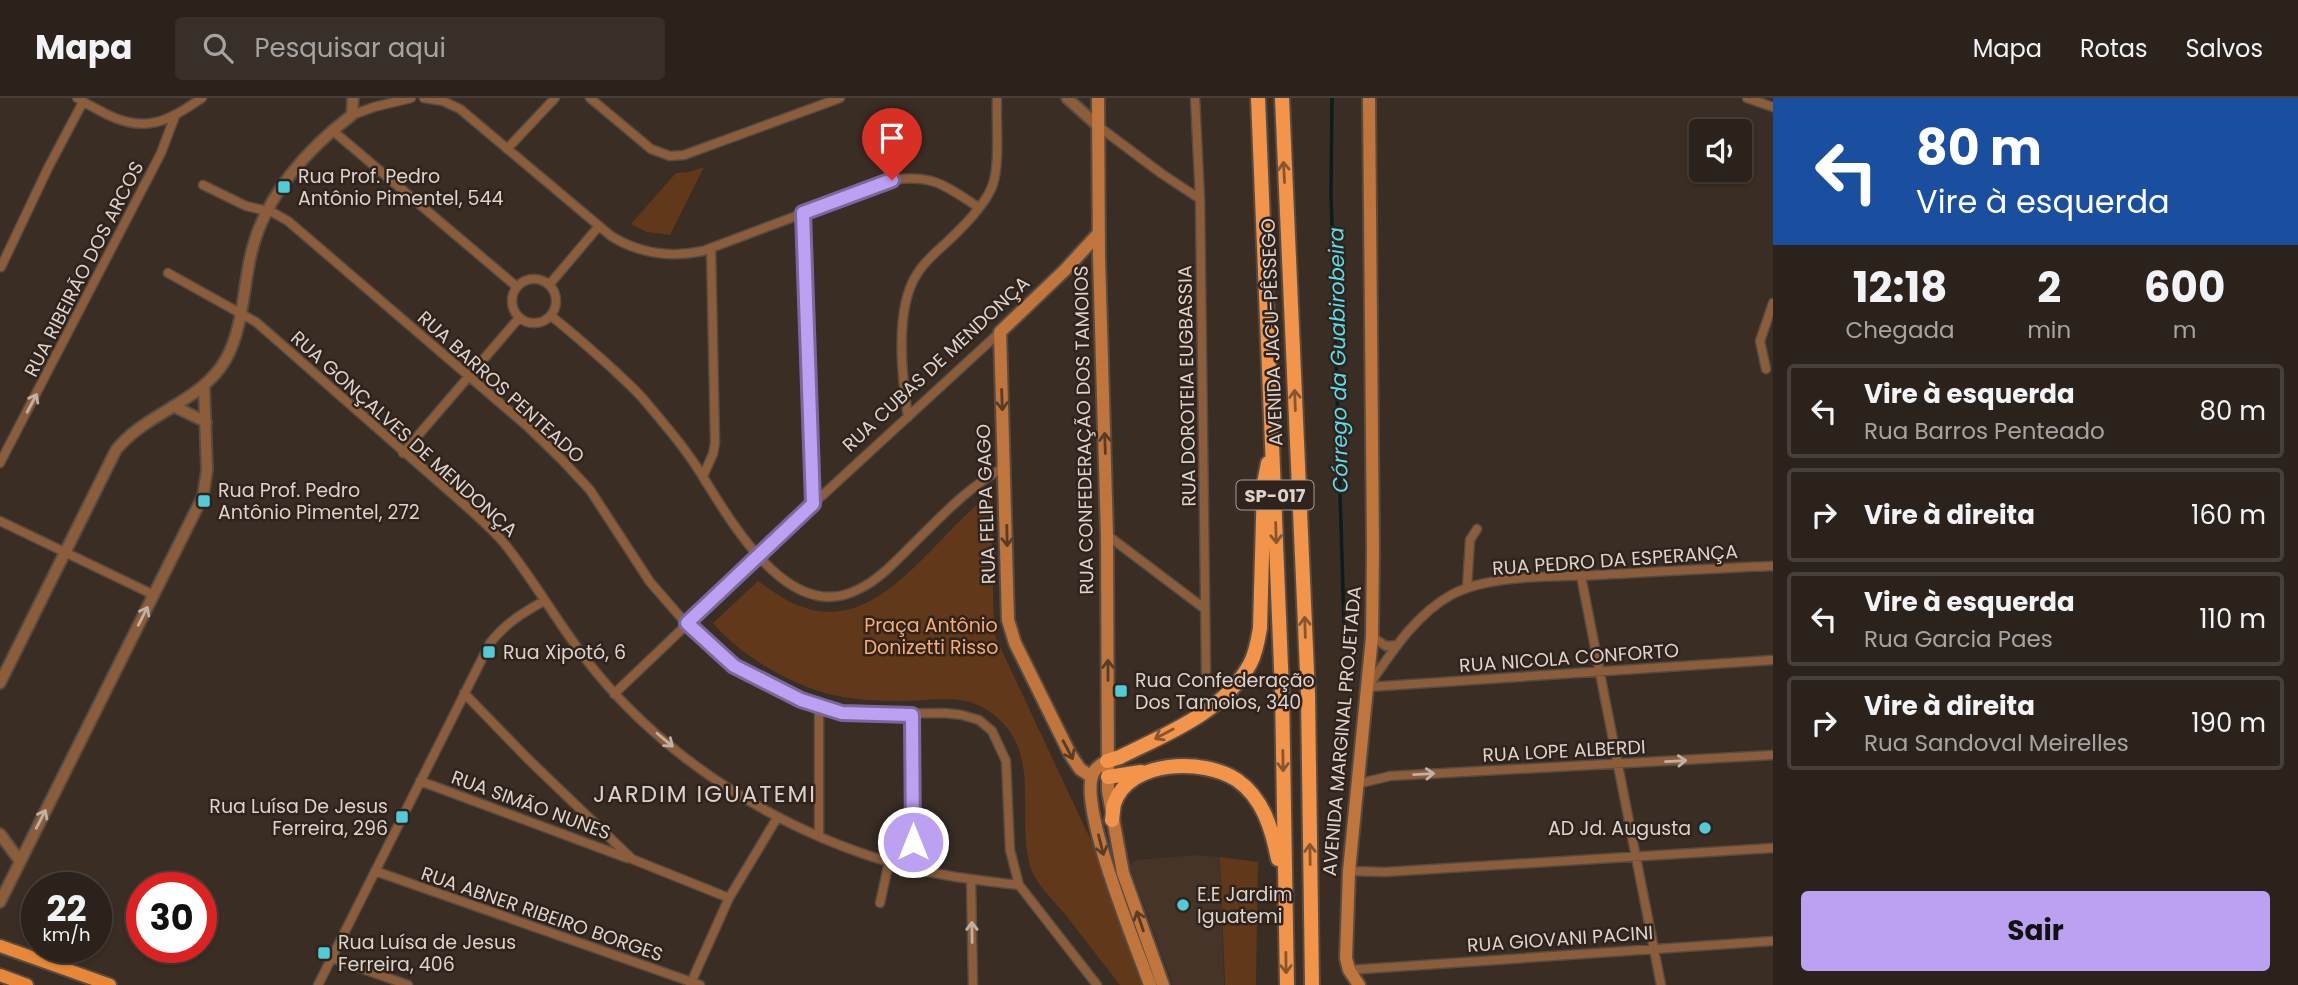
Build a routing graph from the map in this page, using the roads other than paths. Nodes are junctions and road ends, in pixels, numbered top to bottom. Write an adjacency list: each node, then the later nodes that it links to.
1 (202, 98): 19 (street)
2 (353, 98): 18 (street)
3 (411, 98): 18 (street)
4 (424, 98): 22 (street)
5 (555, 98): 22 (street)
6 (590, 98): 7 (street)
7 (840, 98)
8 (997, 98): 25 (street)
9 (1067, 98): 20 (street)
10 (1098, 98): 20 (main road, RUA CONFEDERAÇÃO DOS TAMOIOS)
11 (1195, 98): 24 (street, RUA DOROTEIA EUGBASSIA)
12 (1258, 98): 46 (highway, AVENIDA JACU-PÊSSEGO / SP-017)
13 (1282, 98): 103 (highway, AVENIDA JACU-PÊSSEGO / SP-017, one-way to 13)
14 (1369, 98): 64 (main road, AVENIDA MARGINAL PROJETADA)
15 (1747, 98): 17 (street)
16 (80, 100): 19 (street); 31 (street)
17 (1773, 107)
18 (352, 115): 21 (street)
19 (175, 116): 48 (street, RUA RIBEIRÃO DOS ARCOS, one-way to 19)
20 (1098, 126): 24 (street); 29 (main road, RUA CONFEDERAÇÃO DOS TAMOIOS)
21 (332, 130): 26 (street); 34 (street)
22 (507, 149): 28 (street)
23 (203, 185): 26 (street, RUA BARROS PENTEADO)
24 (1200, 199): 62 (street, RUA DOROTEIA EUGBASSIA)
25 (978, 207): 27 (street); 44 (street)
26 (267, 210): 36 (street); 41 (street, RUA BARROS PENTEADO)
27 (803, 213): 30 (street); 51 (street)
28 (599, 226): 30 (street); 33 (street)
29 (1099, 233): 39 (main road, RUA CUBAS DE MENDONÇA); 54 (main road, RUA CONFEDERAÇÃO DOS TAMOIOS, one-way to 29)
30 (711, 248): 50 (street)
31 (1, 267)
32 (167, 273): 36 (street, RUA GONÇALVES DE MENDONÇA)
33 (549, 285): 34 (street); 37 (street)
34 (517, 287): 38 (street)
35 (1773, 303): 40 (street)
36 (240, 312): 42 (street); 47 (street, RUA GONÇALVES DE MENDONÇA)
37 (551, 316): 38 (street); 50 (street)
38 (519, 318): 41 (street)
39 (1000, 332): 44 (street, RUA CUBAS DE MENDONÇA); 49 (main road, RUA FELIPA GAGO, one-way to 49)
40 (1766, 369)
41 (470, 378): 47 (street); 63 (street, RUA BARROS PENTEADO)
42 (204, 386): 43 (street); 45 (street)
43 (173, 406): 45 (street); 55 (street)
44 (908, 417): 51 (street, RUA CUBAS DE MENDONÇA)
45 (206, 422): 60 (street)
46 (1273, 441): 76 (highway, one-way to 76); 97 (highway, AVENIDA JACU-PÊSSEGO / SP-017, one-way to 97)
47 (403, 453): 61 (street, RUA GONÇALVES DE MENDONÇA)
48 (0, 463)
49 (1005, 467): 56 (street); 79 (main road, RUA FELIPA GAGO, one-way to 79)
50 (703, 477): 56 (street)
51 (813, 504): 56 (street, RUA CUBAS DE MENDONÇA)
52 (0, 522): 55 (street)
53 (1477, 529): 59 (street)
54 (1107, 535): 62 (street); 76 (main road, RUA CONFEDERAÇÃO DOS TAMOIOS, one-way to 54)
55 (64, 552): 60 (street); 69 (street)
56 (758, 555): 63 (street, RUA CUBAS DE MENDONÇA)
57 (1773, 566): 58 (street, RUA PEDRO DA ESPERANÇA)
58 (1581, 576): 59 (street, RUA PEDRO DA ESPERANÇA); 68 (street)
59 (1467, 588): 65 (street, RUA PEDRO DA ESPERANÇA)
60 (154, 596): 90 (street, one-way to 60)
61 (544, 601): 71 (street); 72 (street, RUA GONÇALVES DE MENDONÇA)
62 (1205, 608): 67 (street, RUA DOROTEIA EUGBASSIA)
63 (687, 623): 72 (street, RUA CUBAS DE MENDONÇA); 73 (street, RUA BARROS PENTEADO)
64 (1372, 637): 65 (street); 70 (main road, AVENIDA MARGINAL PROJETADA)
65 (1397, 645): 70 (street, RUA PEDRO DA ESPERANÇA)
66 (1773, 660): 68 (street, RUA NICOLA CONFORTO)
67 (1206, 673)
68 (1600, 673): 70 (street, RUA NICOLA CONFORTO); 77 (street)
69 (0, 683)
70 (1367, 687): 82 (main road, AVENIDA MARGINAL PROJETADA)
71 (464, 693): 81 (street); 89 (street)
72 (614, 694): 83 (street, RUA GONÇALVES DE MENDONÇA, one-way to 83)
73 (819, 707): 74 (street, RUA BARROS PENTEADO); 86 (street)
74 (912, 715): 92 (street); 96 (street, RUA BARROS PENTEADO)
75 (1773, 755): 77 (street, RUA LOPE ALBERDI, one-way to 75)
76 (1107, 761): 79 (main road); 80 (main road, RUA CONFEDERAÇÃO DOS TAMOIOS)
77 (1619, 764): 82 (street, RUA LOPE ALBERDI, one-way to 77); 88 (street)
78 (1157, 769): 80 (highway); 84 (highway); 97 (highway)
79 (1092, 777): 80 (main road); 115 (main road, one-way to 115)
80 (1108, 777): 84 (main road, RUA CONFEDERAÇÃO DOS TAMOIOS)
81 (419, 781): 89 (street, RUA SIMÃO NUNES); 94 (street)
82 (1357, 785): 93 (main road, AVENIDA MARGINAL PROJETADA)
83 (777, 818): 86 (street, RUA GONÇALVES DE MENDONÇA); 98 (street)
84 (1112, 820): 116 (main road, RUA CONFEDERAÇÃO DOS TAMOIOS, one-way to 84)
85 (0, 834): 90 (street)
86 (819, 836): 91 (street, RUA GONÇALVES DE MENDONÇA)
87 (1773, 848): 88 (street)
88 (1637, 856): 93 (street); 104 (street)
89 (632, 859): 98 (street, RUA SIMÃO NUNES)
90 (20, 861): 99 (street)
91 (889, 862): 92 (street, RUA GONÇALVES DE MENDONÇA); 100 (street)
92 (913, 868): 95 (street, RUA GONÇALVES DE MENDONÇA)
93 (1349, 871): 106 (main road, AVENIDA MARGINAL PROJETADA)
94 (375, 872): 105 (street); 108 (street, RUA ABNER RIBEIRO BORGES)
95 (971, 879): 96 (street, RUA GONÇALVES DE MENDONÇA); 113 (street, one-way to 95)
96 (1019, 885): 114 (street, RUA BARROS PENTEADO)
97 (1285, 892): 117 (highway, AVENIDA JACU-PÊSSEGO / SP-017, one-way to 117)
98 (729, 898): 108 (street)
99 (0, 902)
100 (880, 903)
101 (1773, 941): 104 (street, RUA GIOVANI PACINI)
102 (0, 946): 110 (main road)
103 (1312, 947): 118 (highway, AVENIDA JACU-PÊSSEGO / SP-017); 119 (highway)
104 (1653, 948): 106 (street, RUA GIOVANI PACINI); 121 (street)
105 (332, 958): 111 (street); 112 (street)
106 (1349, 970): 120 (main road)
107 (0, 975): 109 (main road)
108 (694, 984)
109 (27, 985)
110 (110, 985)
111 (318, 985)
112 (408, 985)
113 (973, 985)
114 (1097, 985)
115 (1150, 985)
116 (1163, 985)
117 (1287, 985)
118 (1312, 985)
119 (1321, 985)
120 (1359, 985)
121 (1661, 985)

